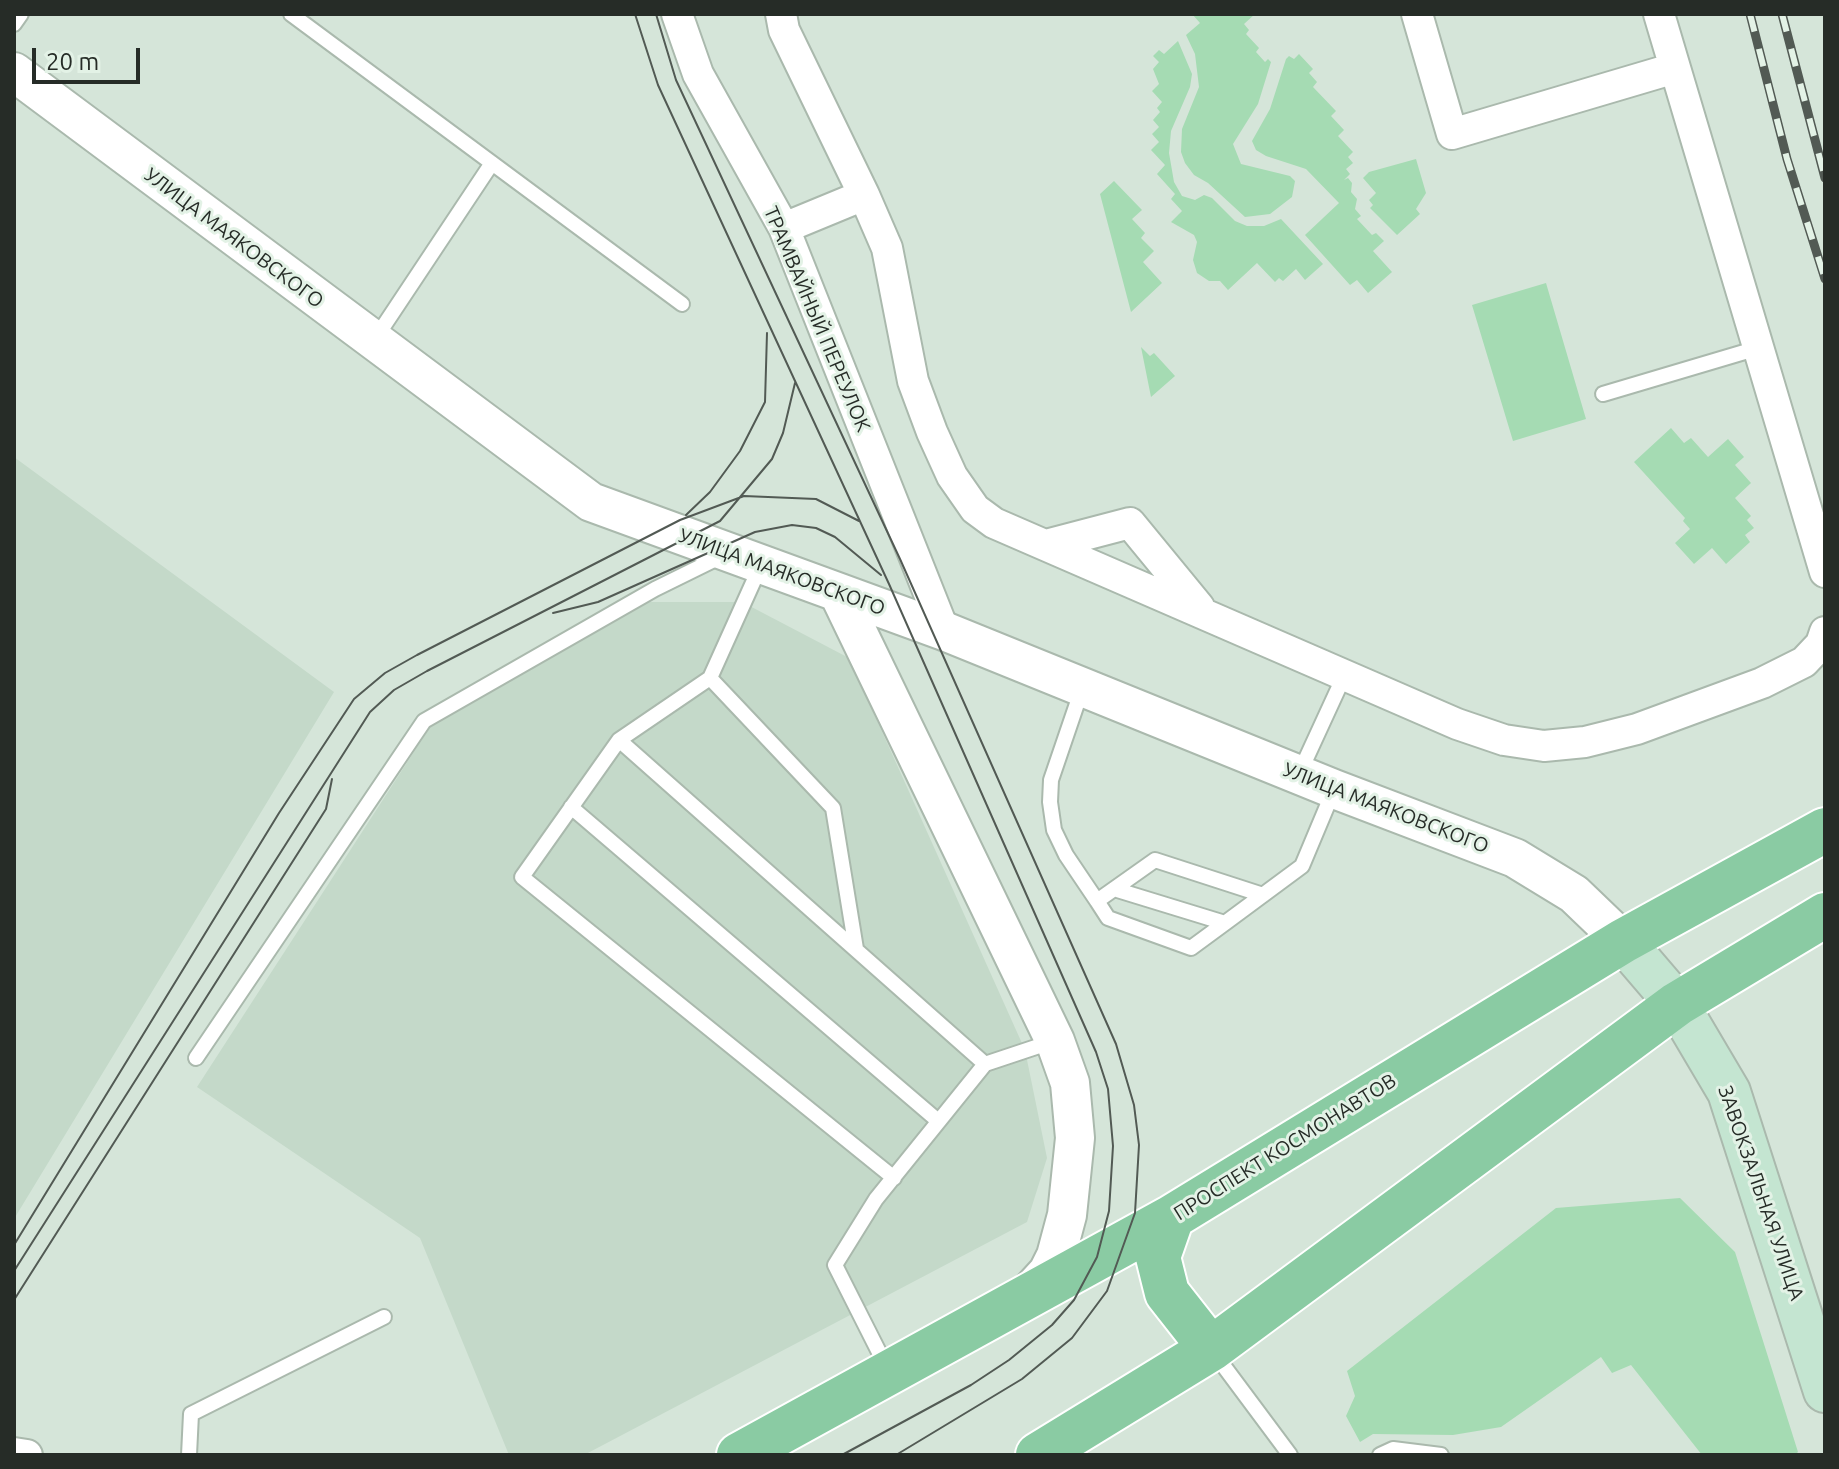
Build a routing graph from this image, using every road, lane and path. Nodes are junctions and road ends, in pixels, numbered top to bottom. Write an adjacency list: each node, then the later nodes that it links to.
1 (21, 14): 7 (lane)
2 (291, 14): 10 (lane)
3 (677, 14): 12 (street, ТРАМВАЙНЫЙ ПЕРЕУЛОК)
4 (781, 14): 11 (street)
5 (1417, 14): 8 (street)
6 (1659, 14): 8 (street)
7 (14, 24)
8 (1675, 68): 15 (street)
9 (14, 72): 14 (street, УЛИЦА МАЯКОВСКОГО)
10 (492, 163): 13 (lane); 14 (lane)
11 (864, 195): 12 (street); 17 (street)
12 (784, 228): 22 (street, ТРАМВАЙНЫЙ ПЕРЕУЛОК)
13 (682, 304)
14 (373, 343): 18 (street, УЛИЦА МАЯКОВСКОГО)
15 (1758, 348): 16 (lane); 19 (street)
16 (1603, 394)
17 (1046, 545): 21 (street); 21 (street)
18 (746, 558): 20 (street, УЛИЦА МАЯКОВСКОГО); 25 (lane); 41 (lane)
19 (1825, 572)
20 (839, 594): 22 (street, УЛИЦА МАЯКОВСКОГО); 40 (street)
21 (1203, 611): 24 (street)
22 (944, 631): 26 (street, УЛИЦА МАЯКОВСКОГО)
23 (1825, 632): 24 (street)
24 (1345, 674): 28 (lane)
25 (710, 678): 27 (lane); 38 (lane)
26 (1083, 685): 28 (street, УЛИЦА МАЯКОВСКОГО); 34 (lane)
27 (619, 740): 30 (lane); 38 (lane)
28 (1299, 774): 29 (street, УЛИЦА МАЯКОВСКОГО)
29 (1334, 789): 33 (lane); 37 (street, УЛИЦА МАЯКОВСКОГО)
30 (571, 807): 43 (lane); 44 (lane)
31 (1825, 830): 37 (main road, ПРОСПЕКТ КОСМОНАВТОВ)
32 (1114, 889): 33 (lane); 34 (lane); 36 (lane)
33 (1263, 895): 36 (lane)
34 (1097, 901): 36 (lane)
35 (1825, 915): 39 (main road)
36 (1225, 923)
37 (1623, 941): 39 (main road, ЗАВОКЗАЛЬНАЯ УЛИЦА); 45 (main road, ПРОСПЕКТ КОСМОНАВТОВ)
38 (856, 949): 42 (lane)
39 (1677, 1004): 48 (main road); 50 (main road, ЗАВОКЗАЛЬНАЯ УЛИЦА)
40 (1055, 1041): 42 (lane); 46 (street)
41 (196, 1058)
42 (985, 1064): 43 (lane)
43 (937, 1120): 44 (lane)
44 (894, 1178): 49 (lane)
45 (1172, 1217): 46 (main road, ПРОСПЕКТ КОСМОНАВТОВ); 48 (main road)
46 (1023, 1298): 49 (main road, ПРОСПЕКТ КОСМОНАВТОВ)
47 (384, 1317): 53 (lane)
48 (1211, 1349): 55 (main road); 56 (lane)
49 (888, 1372): 54 (main road, ПРОСПЕКТ КОСМОНАВТОВ)
50 (1825, 1391)
51 (14, 1453): 52 (street)
52 (27, 1455)
53 (189, 1455)
54 (739, 1455)
55 (1038, 1455)
56 (1290, 1455)
57 (1380, 1455): 58 (lane)
58 (1441, 1455)

